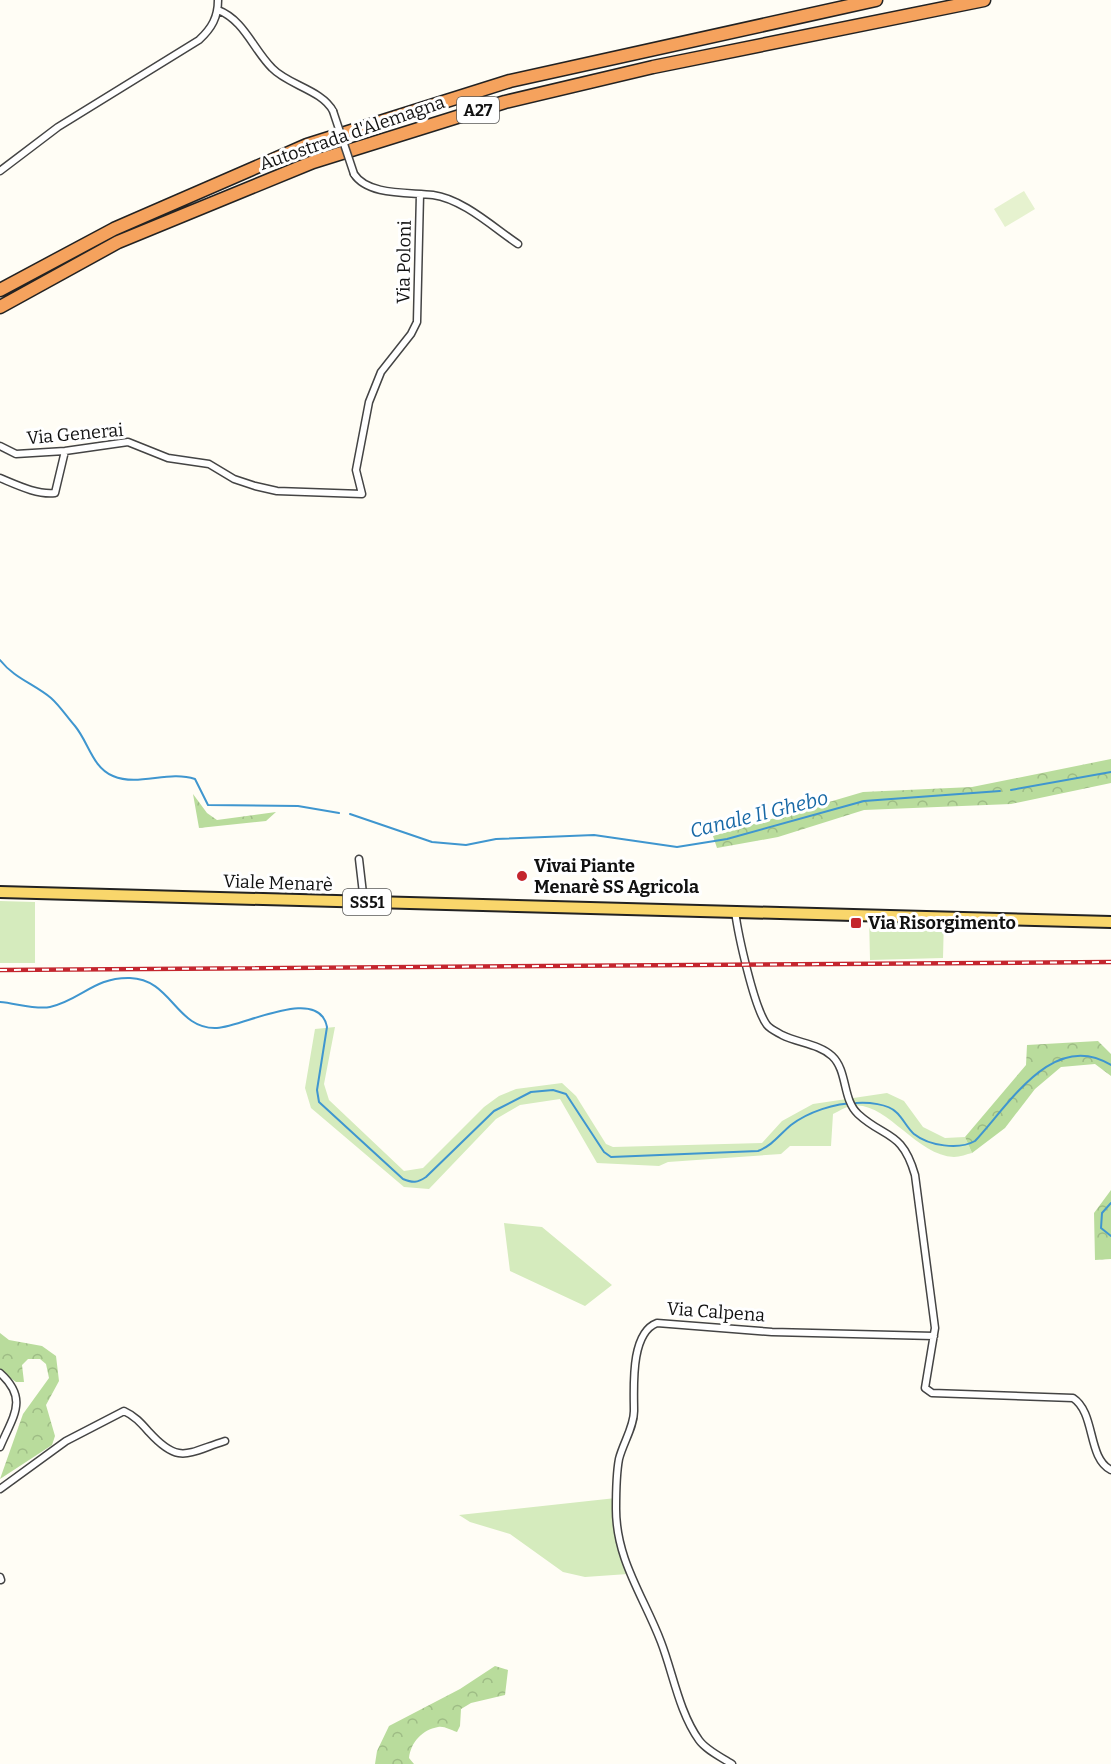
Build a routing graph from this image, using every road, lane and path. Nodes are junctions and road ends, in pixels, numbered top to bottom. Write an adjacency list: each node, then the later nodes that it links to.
1 (218, 0): 4 (street)
2 (876, 0): 8 (highway, Autostrada d'Alemagna / A27)
3 (984, 0): 9 (highway, Autostrada d'Alemagna / A27)
4 (218, 10): 5 (street); 6 (street, Via Poloni, bridge)
5 (0, 171)
6 (420, 194): 7 (street, Via Poloni); 13 (street, Via Poloni)
7 (518, 244)
8 (0, 290)
9 (0, 307)
10 (0, 446): 11 (street, Via Generai)
11 (65, 451): 12 (street); 13 (street, Via Generai)
12 (0, 478)
13 (362, 494)
14 (358, 859): 16 (street)
15 (0, 892): 16 (main road, Viale Menarè / SS51)
16 (364, 902): 17 (main road, Viale Menarè / SS51)
17 (735, 911): 18 (main road, SS51); 19 (street)
18 (1111, 922)
19 (934, 1336): 23 (street); 25 (street, Via Calpena)
20 (0, 1372): 22 (street)
21 (225, 1441): 24 (street)
22 (0, 1447)
23 (1111, 1470)
24 (0, 1489)
25 (732, 1764)

